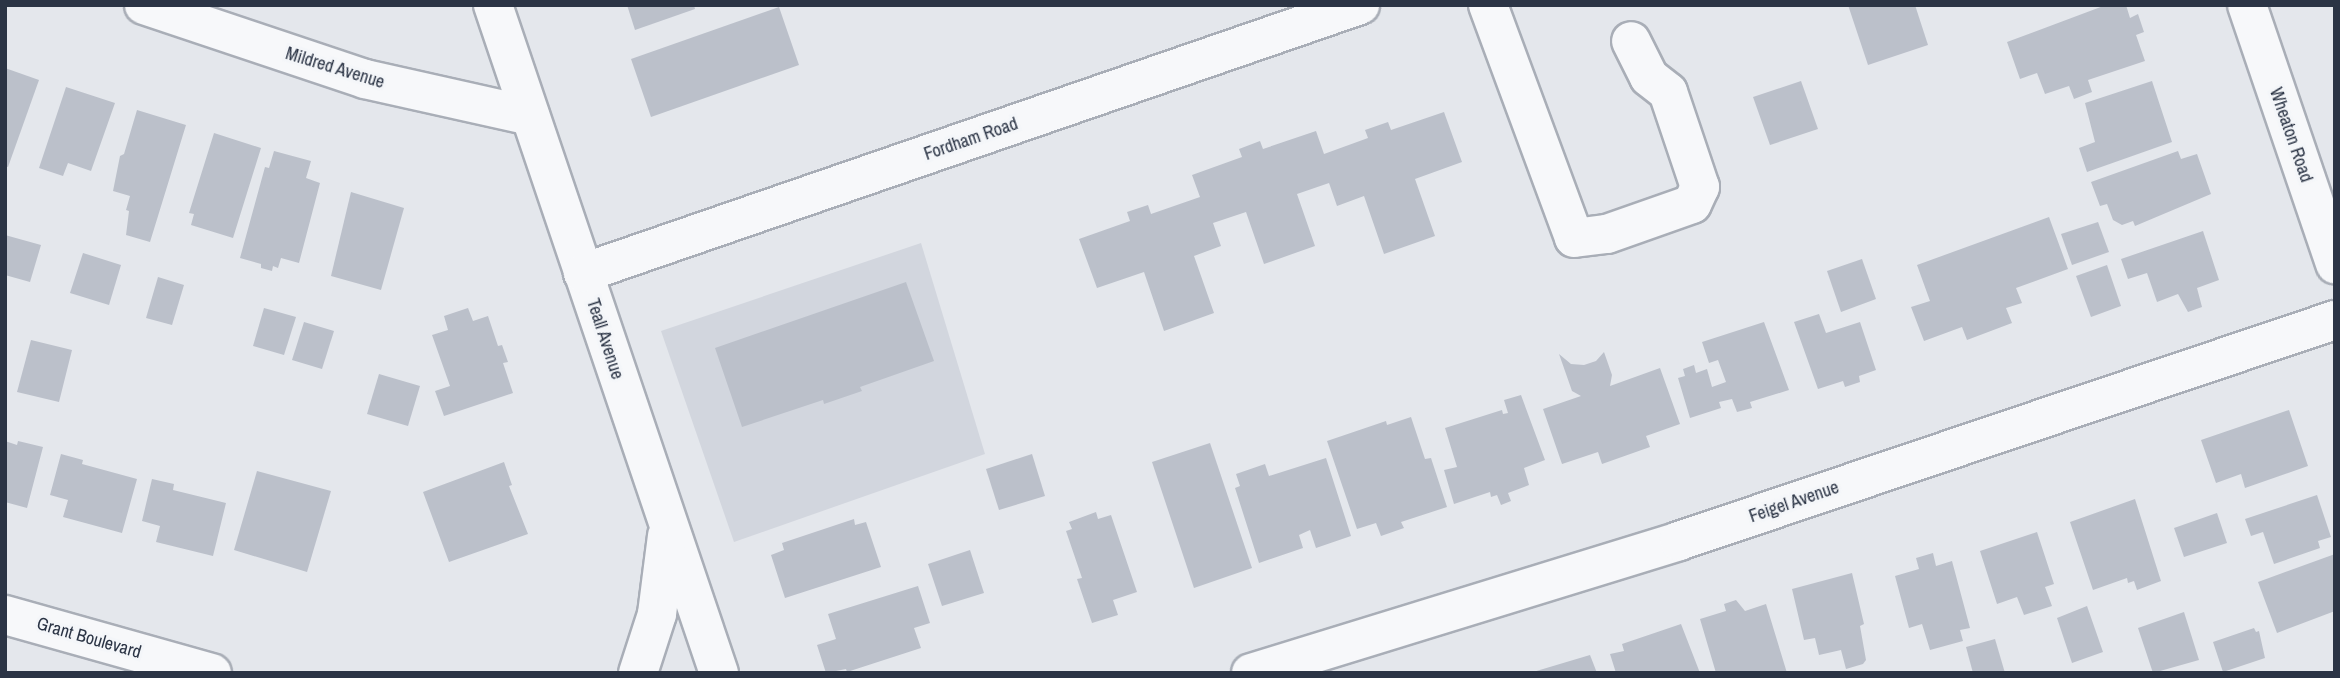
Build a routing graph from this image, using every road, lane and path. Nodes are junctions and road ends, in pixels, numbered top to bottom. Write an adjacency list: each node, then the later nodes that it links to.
1 (144, 5): 7 (street, Mildred Avenue)
2 (493, 5): 7 (street, Teall Avenue)
3 (1360, 5): 9 (street, Fordham Road)
4 (1488, 5): 6 (street)
5 (2246, 5): 8 (street, Wheaton Road)
6 (1631, 41)
7 (530, 116): 9 (street, Teall Avenue)
8 (2335, 264)
9 (583, 273): 11 (street, Teall Avenue)
10 (2335, 320): 16 (street, Feigel Avenue)
11 (668, 527): 14 (street); 15 (street, Teall Avenue)
12 (5, 615): 13 (street, Grant Boulevard)
13 (212, 673)
14 (638, 673)
15 (719, 673)
16 (1251, 673)

